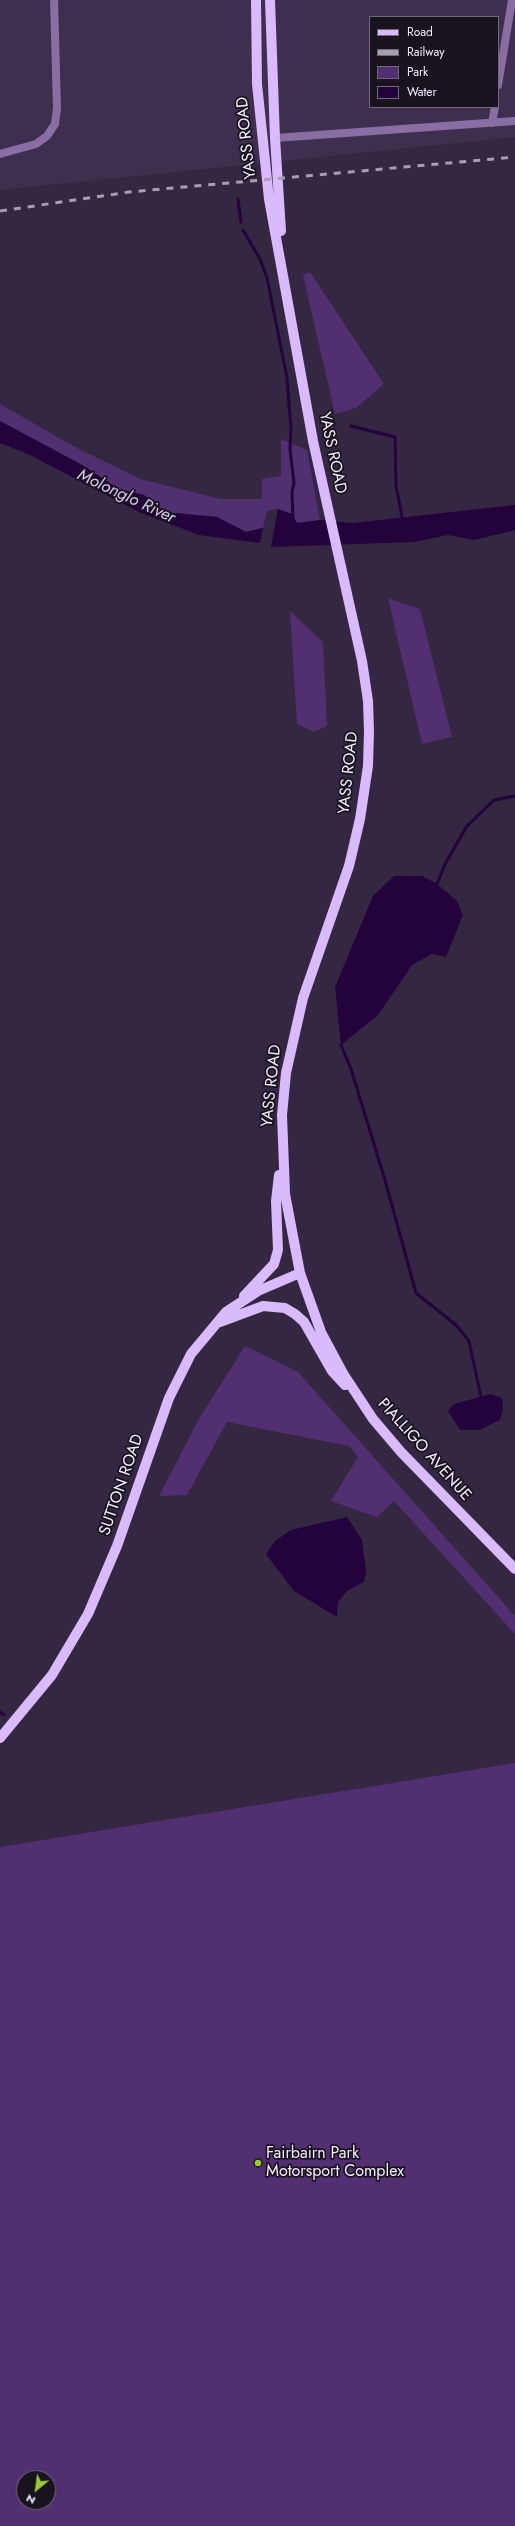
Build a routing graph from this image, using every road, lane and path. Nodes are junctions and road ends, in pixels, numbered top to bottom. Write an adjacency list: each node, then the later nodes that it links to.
1 (54, 0): 11 (street)
2 (256, 0): 9 (main road, YASS ROAD)
3 (270, 0): 10 (main road, YASS ROAD)
4 (512, 0): 5 (street)
5 (499, 79)
6 (494, 108): 8 (street)
7 (515, 121): 8 (street)
8 (492, 123): 10 (street)
9 (262, 128): 10 (main road); 12 (main road, YASS ROAD)
10 (275, 138): 12 (main road, YASS ROAD)
11 (0, 154)
12 (283, 271): 13 (main road, YASS ROAD)
13 (282, 1152): 14 (main road, YASS ROAD); 15 (main road)
14 (300, 1273): 15 (main road, SUTTON ROAD); 17 (main road, PIALLIGO AVENUE)
15 (236, 1305): 16 (main road, SUTTON ROAD)
16 (213, 1326): 17 (main road); 19 (main road, SUTTON ROAD)
17 (367, 1409): 18 (main road, PIALLIGO AVENUE)
18 (515, 1569)
19 (0, 1738)

